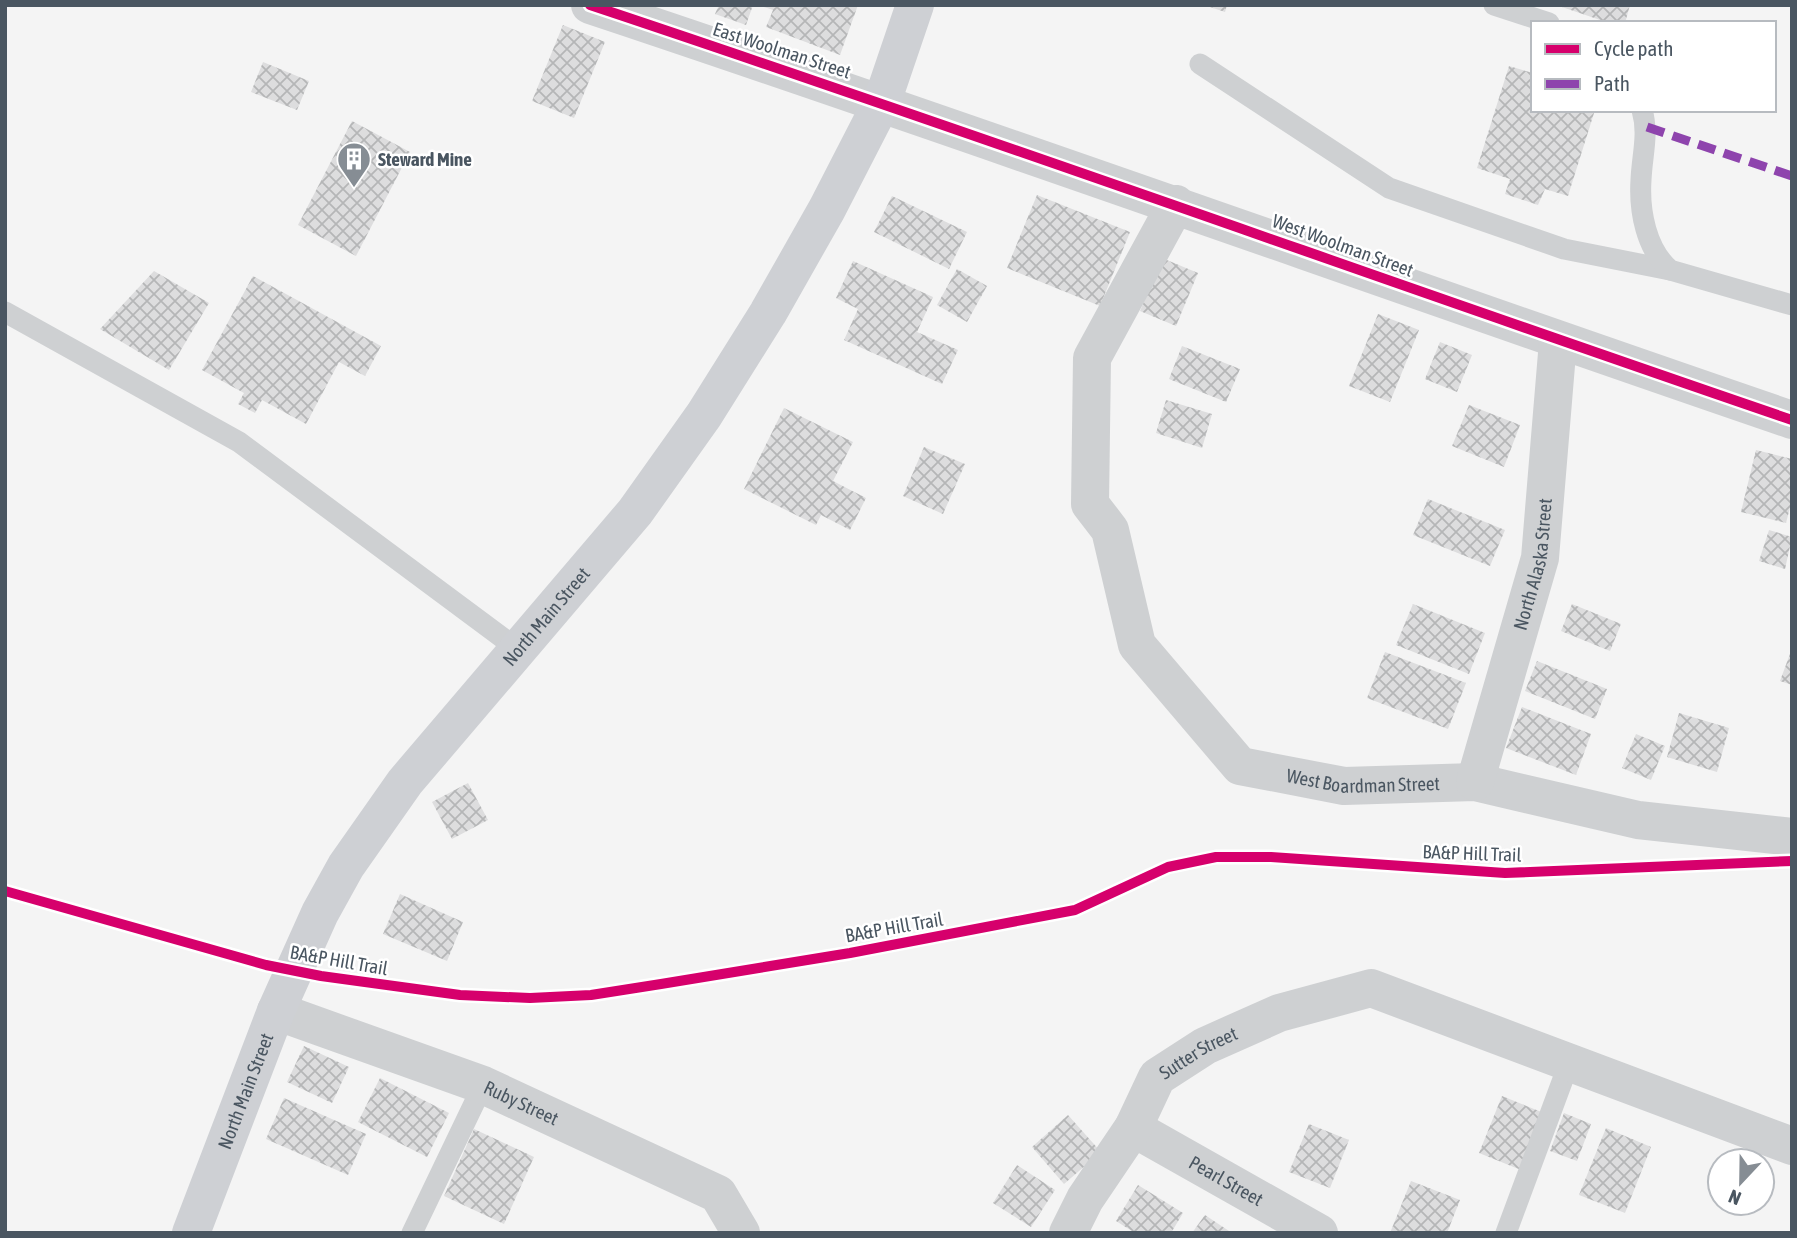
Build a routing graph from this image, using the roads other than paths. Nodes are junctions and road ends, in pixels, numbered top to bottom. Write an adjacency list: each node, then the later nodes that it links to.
1 (590, 5): 6 (street, East Woolman Street)
2 (915, 5): 6 (main road, North Main Street)
3 (1494, 5): 4 (lane)
4 (1543, 21)
5 (1200, 64): 9 (lane)
6 (882, 102): 8 (street, West Woolman Street); 14 (main road, North Main Street)
7 (1643, 112): 9 (lane)
8 (1176, 204): 12 (street, West Woolman Street); 15 (street, West Boardman Street)
9 (1670, 270): 10 (lane)
10 (1792, 305)
11 (5, 312): 14 (lane)
12 (1558, 341): 13 (street, West Woolman Street); 15 (street, North Alaska Street)
13 (1791, 417)
14 (519, 650): 17 (main road, North Main Street)
15 (1475, 782): 16 (street, West Boardman Street)
16 (1792, 837)
17 (276, 1011): 19 (street, Ruby Street); 22 (main road, North Main Street)
18 (1569, 1063): 20 (street, Sutter Street); 21 (street); 27 (lane)
19 (484, 1085): 23 (lane); 24 (street, Ruby Street)
20 (1133, 1128): 25 (street, Sutter Street); 26 (street, Pearl Street)
21 (1792, 1146)
22 (191, 1233)
23 (412, 1233)
24 (741, 1233)
25 (1068, 1233)
26 (1319, 1233)
27 (1506, 1233)

